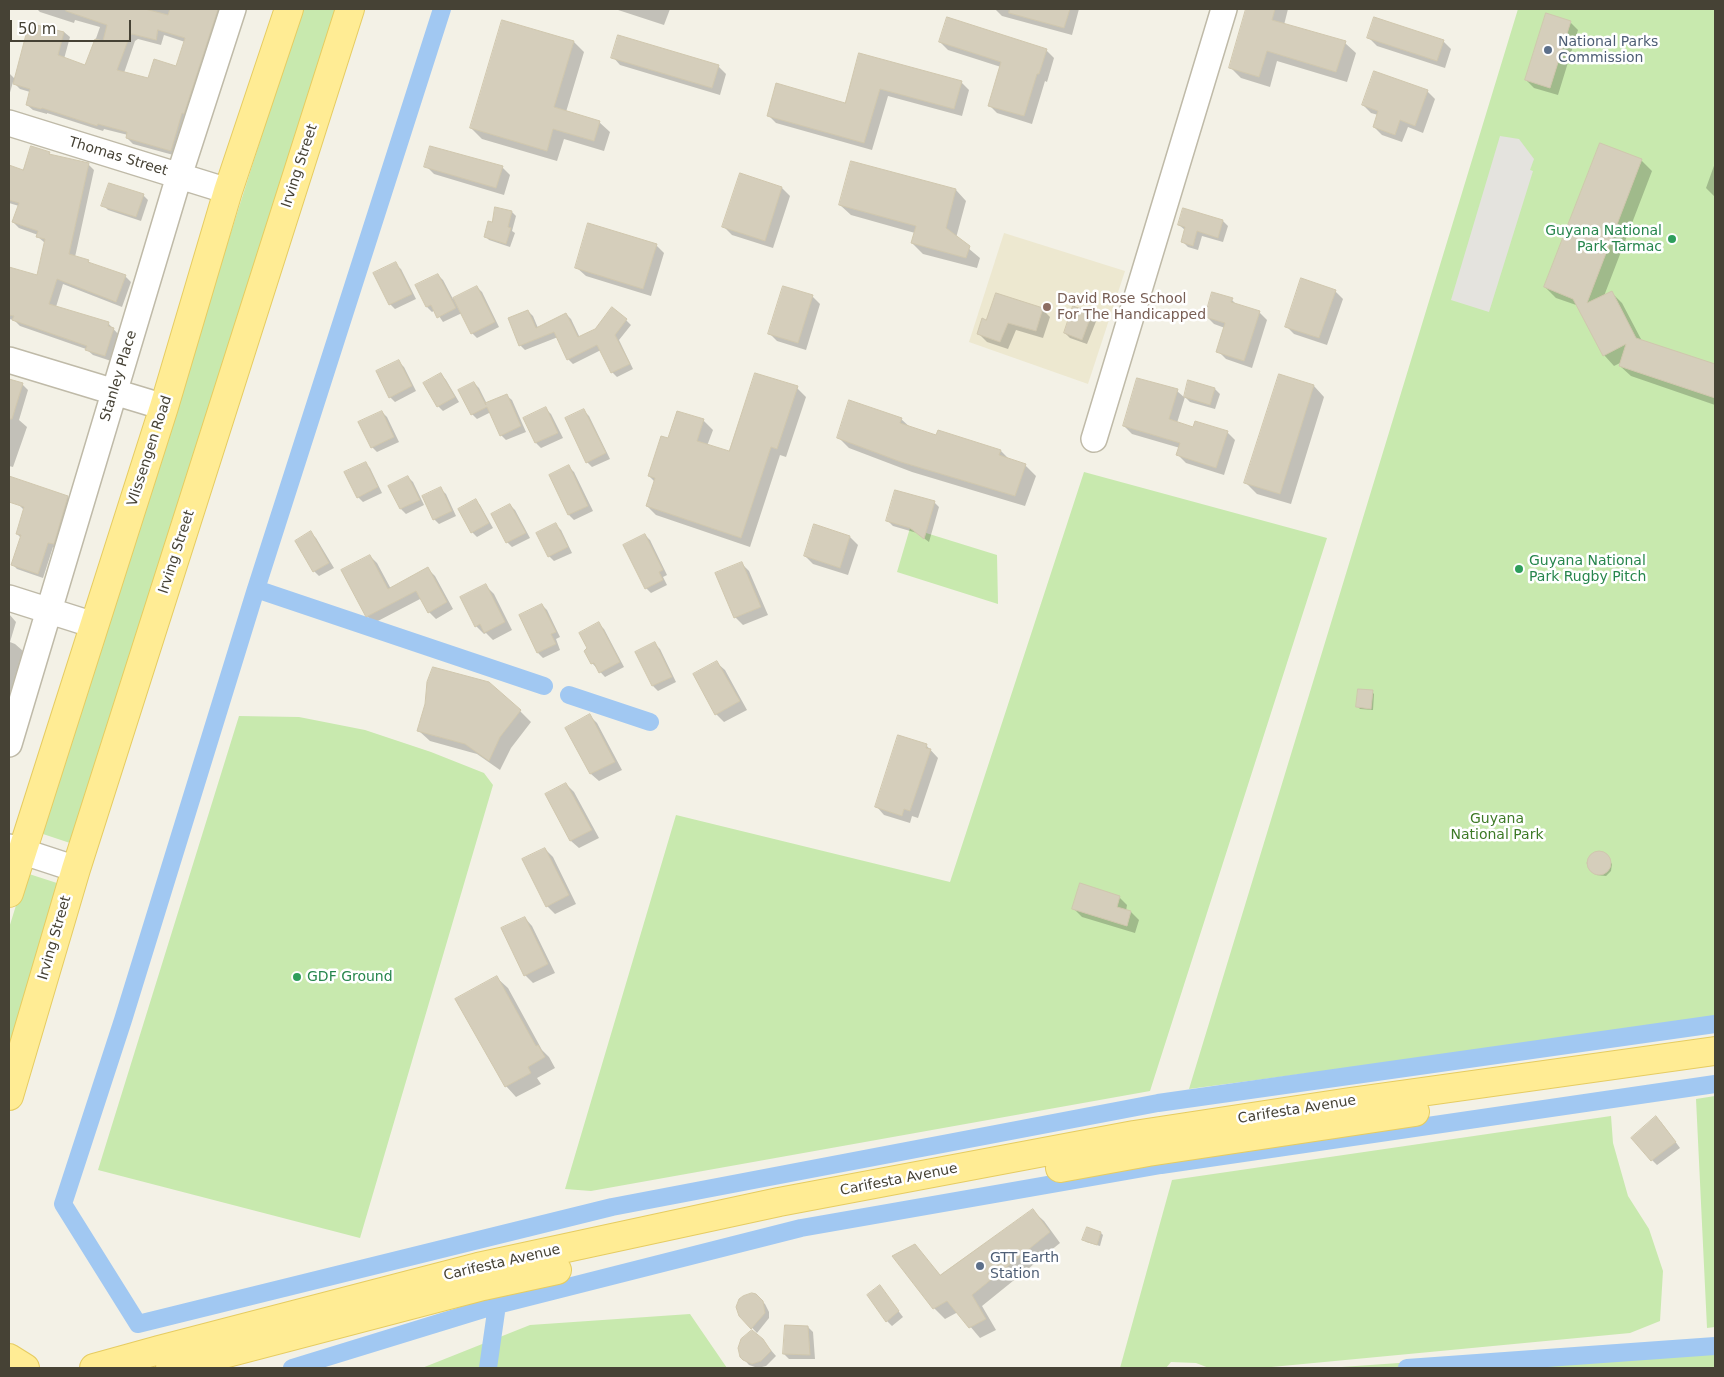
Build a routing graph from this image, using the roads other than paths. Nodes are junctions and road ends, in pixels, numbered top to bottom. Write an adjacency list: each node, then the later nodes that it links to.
1 (233, 9): 6 (street, Stanley Place)
2 (289, 9): 7 (main road, Vlissengen Road)
3 (350, 9): 17 (main road, Irving Street)
4 (1224, 9): 11 (street)
5 (9, 123): 6 (street, Thomas Street)
6 (179, 176): 7 (street, Thomas Street); 9 (street, Stanley Place)
7 (228, 191): 10 (main road, Vlissengen Road)
8 (9, 360): 9 (street)
9 (115, 392): 10 (street); 13 (street, Stanley Place)
10 (164, 407): 14 (main road, Vlissengen Road)
11 (1094, 439)
12 (9, 598): 13 (street)
13 (48, 611): 14 (street); 15 (street, Stanley Place)
14 (94, 625): 16 (main road, Vlissengen Road)
15 (9, 744)
16 (16, 850): 17 (street); 18 (main road, Vlissengen Road)
17 (76, 869): 21 (main road, Irving Street)
18 (9, 893)
19 (1715, 1051): 24 (main road, Carifesta Avenue)
20 (1715, 1067): 25 (main road, Carifesta Avenue)
21 (9, 1096)
22 (9, 1358): 23 (main road)
23 (25, 1368)
24 (94, 1368)
25 (170, 1368)

